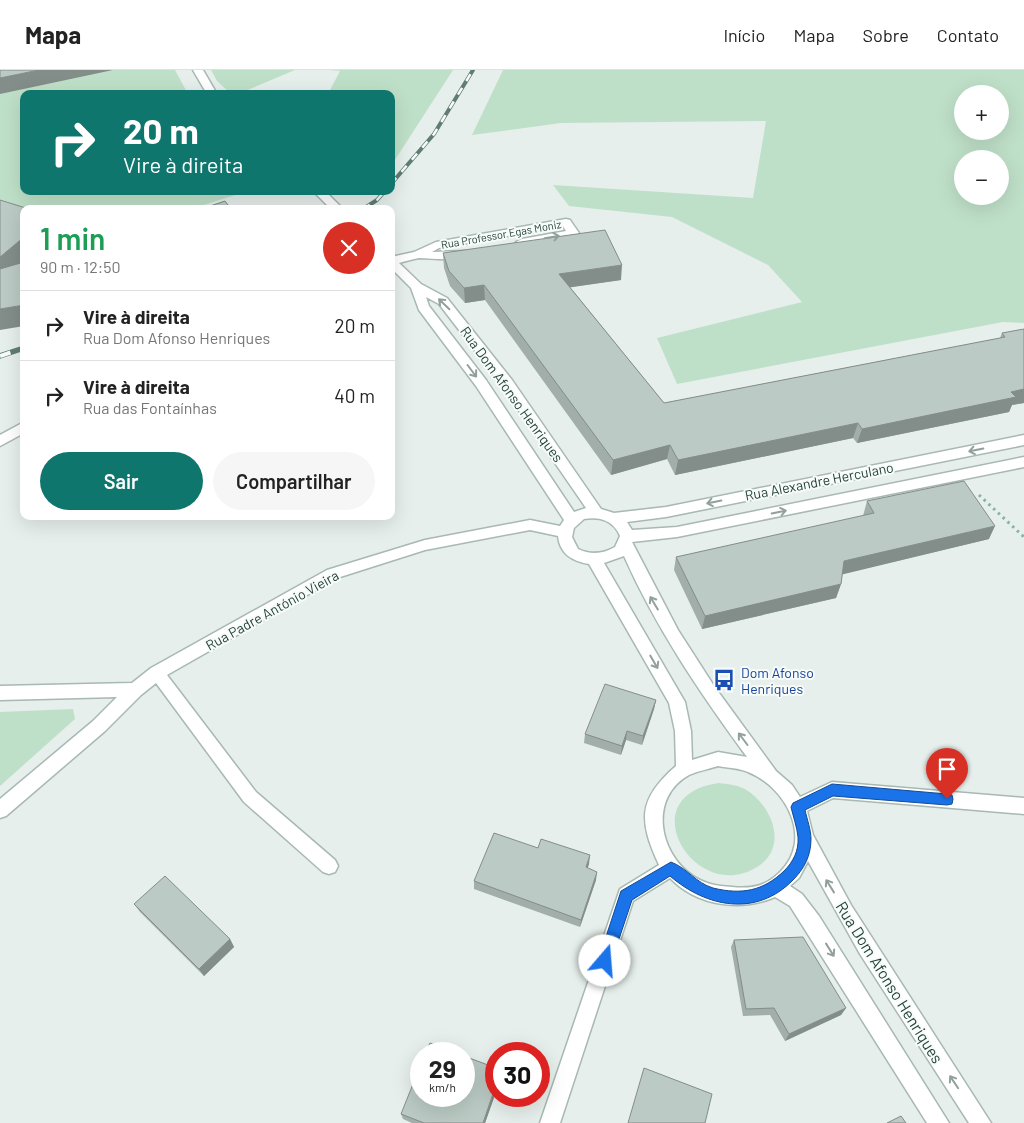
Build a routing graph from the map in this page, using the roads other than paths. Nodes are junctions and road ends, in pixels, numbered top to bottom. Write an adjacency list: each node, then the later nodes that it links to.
1 (198, 70): 2 (street)
2 (210, 90)
3 (322, 195): 4 (street)
4 (334, 205)
5 (509, 245): 7 (street, Rua Professor Egas Moniz, one-way to 7)
6 (472, 251): 7 (street, Rua Professor Egas Moniz)
7 (418, 255): 8 (street, Rua Professor Egas Moniz)
8 (395, 260)
9 (395, 265): 10 (street, Rua Dom Afonso Henriques)
10 (417, 287): 15 (street, Rua Dom Afonso Henriques, one-way to 10); 17 (street, Rua Dom Afonso Henriques, one-way to 17)
11 (20, 429): 13 (street)
12 (1024, 440): 16 (street, Rua Alexandre Herculano, one-way to 16)
13 (0, 441)
14 (1024, 462): 18 (street, Rua Alexandre Herculano, one-way to 14)
15 (597, 513): 16 (street); 17 (street)
16 (614, 518): 18 (street, Rua Dom Afonso Henriques)
17 (569, 526): 19 (street, Rua Dom Afonso Henriques); 20 (street, Rua Padre António Vieira)
18 (626, 540): 19 (street); 24 (street, Rua Dom Afonso Henriques, one-way to 18)
19 (594, 560): 23 (street, one-way to 23)
20 (157, 673): 21 (street, Rua Padre António Vieira); 29 (street)
21 (135, 690): 22 (street); 27 (street, Rua Padre António Vieira)
22 (0, 693)
23 (684, 768): 24 (street, Rua Dom Afonso Henriques); 30 (street, Rua Dom Afonso Henriques)
24 (772, 778): 26 (street, Rua Dom Afonso Henriques)
25 (1024, 806): 26 (street)
26 (797, 807): 28 (street, Rua Dom Afonso Henriques)
27 (0, 810)
28 (805, 838): 31 (street, Rua Dom Afonso Henriques); 34 (street, Rua Dom Afonso Henriques, one-way to 28)
29 (329, 866)
30 (671, 868): 31 (street, Rua Dom Afonso Henriques); 32 (street)
31 (776, 888): 33 (street, one-way to 33)
32 (550, 1123)
33 (939, 1123)
34 (981, 1123)

